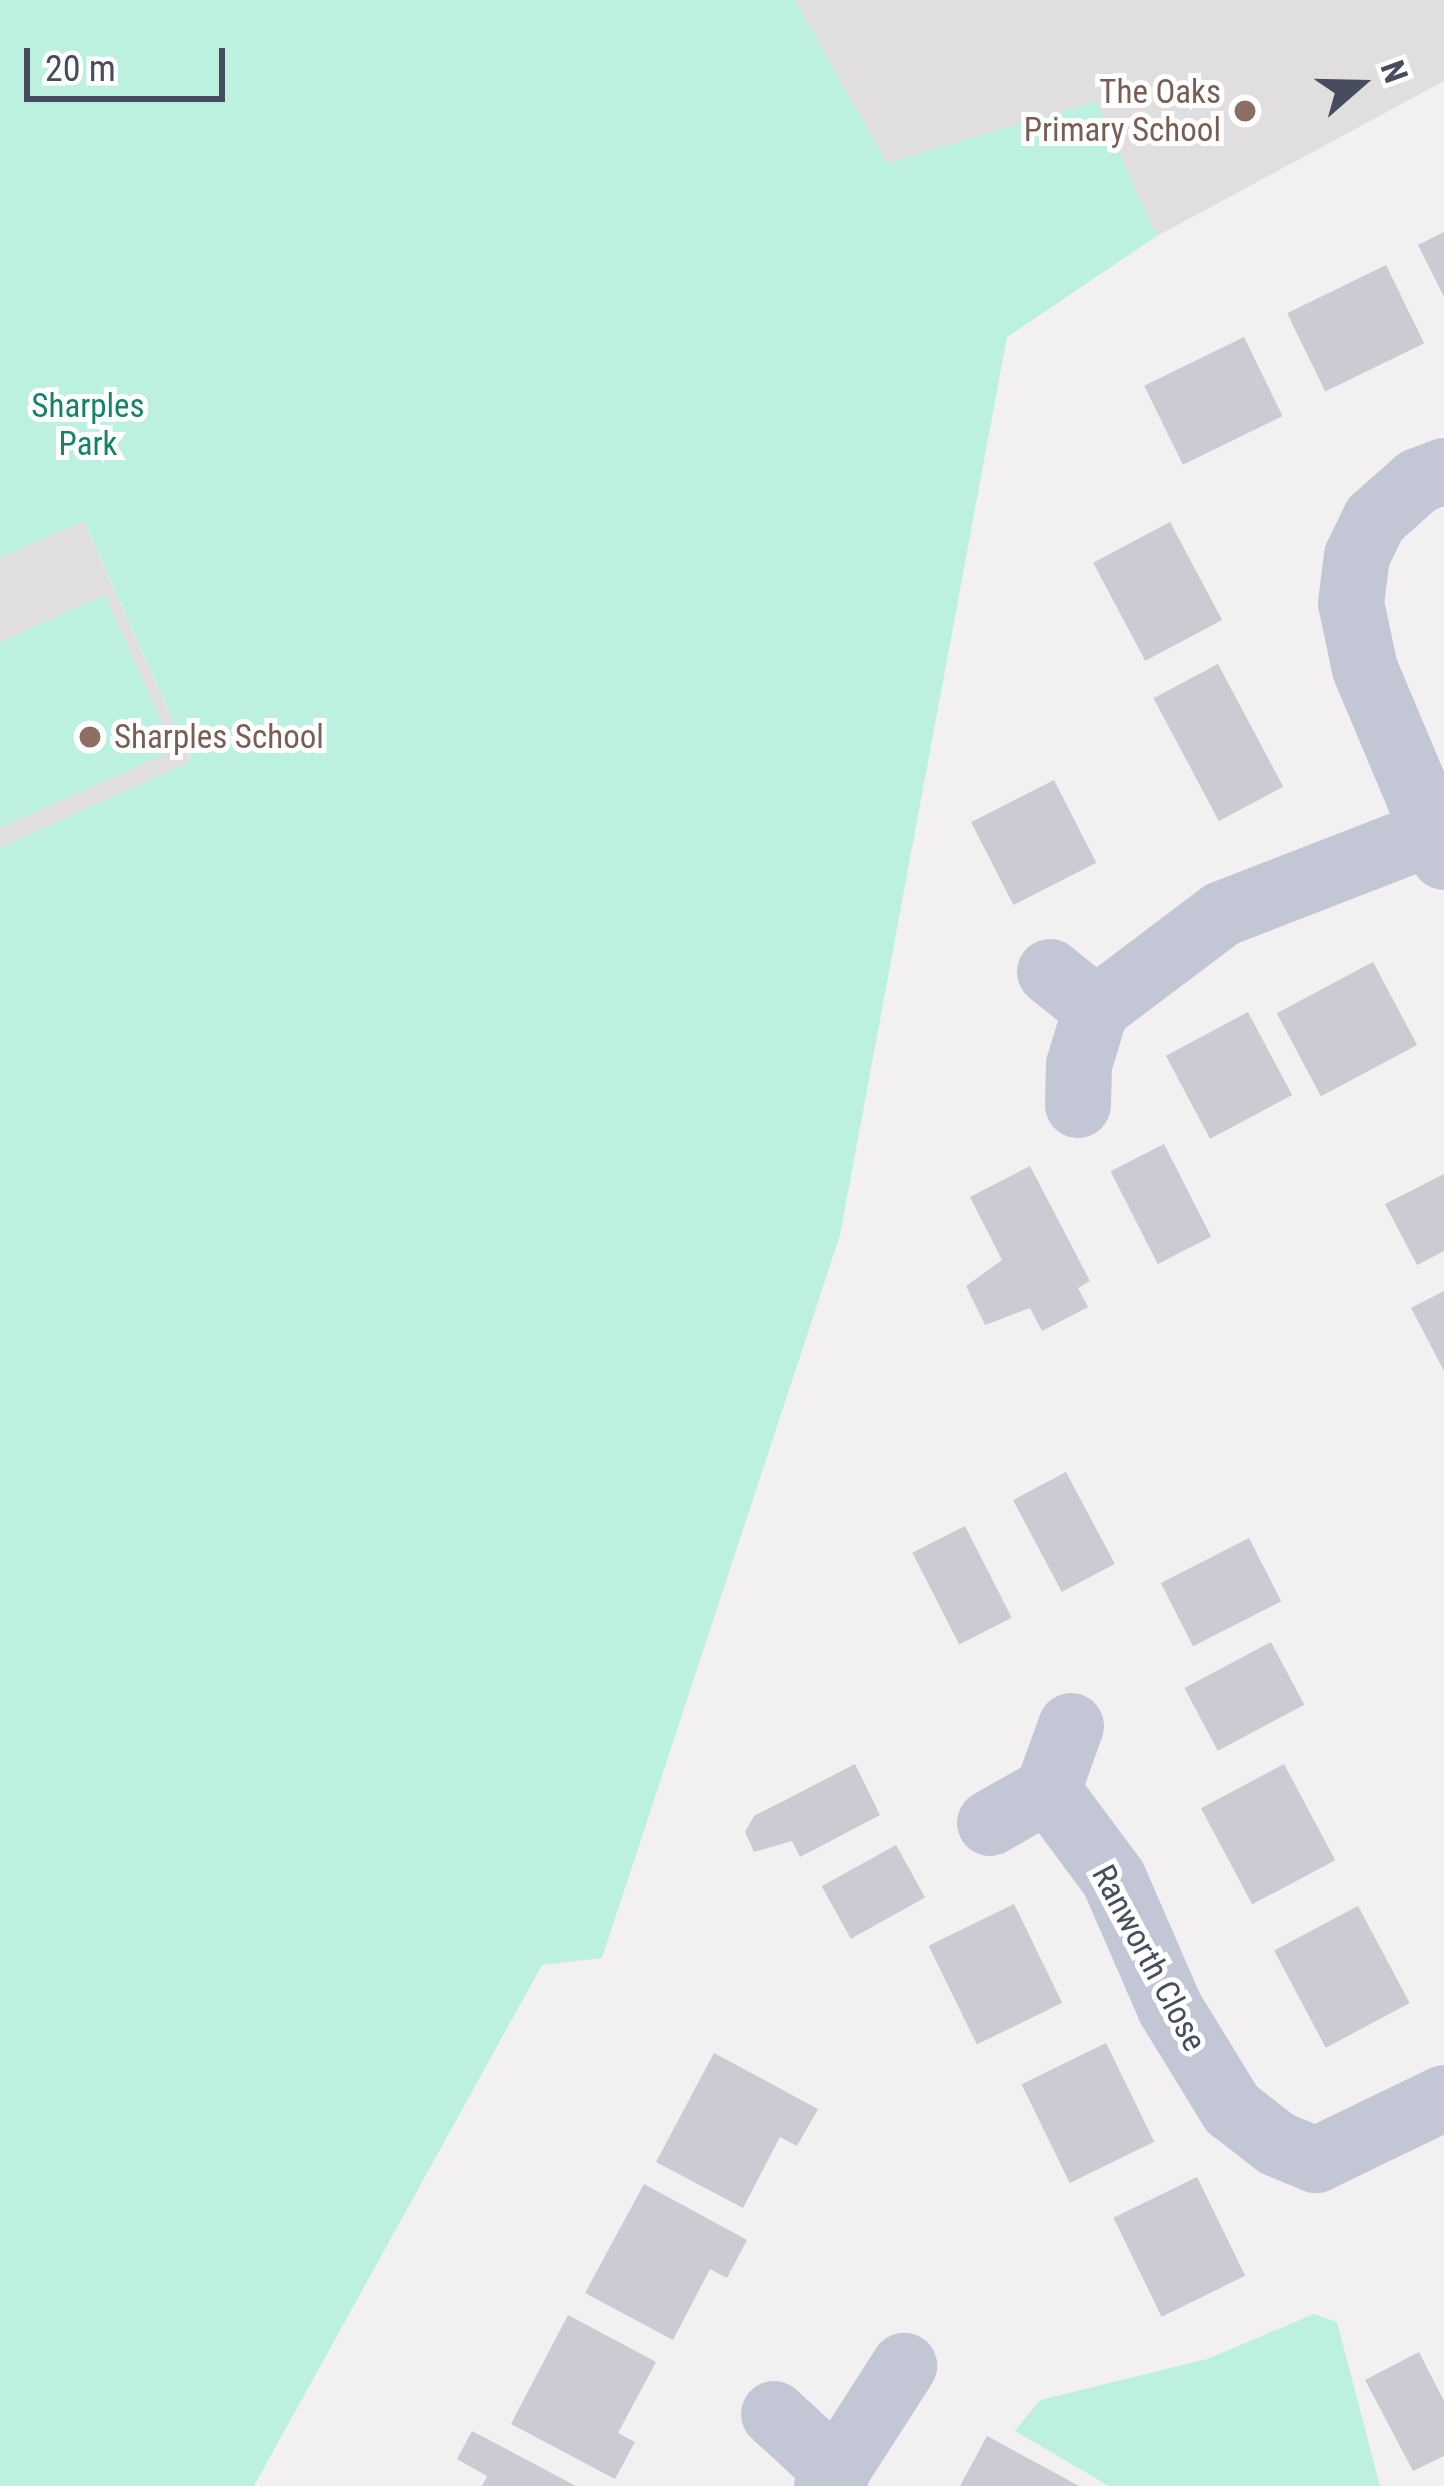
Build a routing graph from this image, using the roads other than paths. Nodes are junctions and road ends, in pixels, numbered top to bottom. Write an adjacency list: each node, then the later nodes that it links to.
1 (1444, 471): 2 (street)
2 (1438, 845): 3 (street)
3 (1078, 1105)
4 (1071, 1726): 5 (street)
5 (1048, 1790): 6 (street); 7 (street, Ranworth Close)
6 (990, 1823)
7 (1444, 2098)
8 (904, 2366): 10 (street)
9 (774, 2414): 10 (street)
10 (832, 2479)

